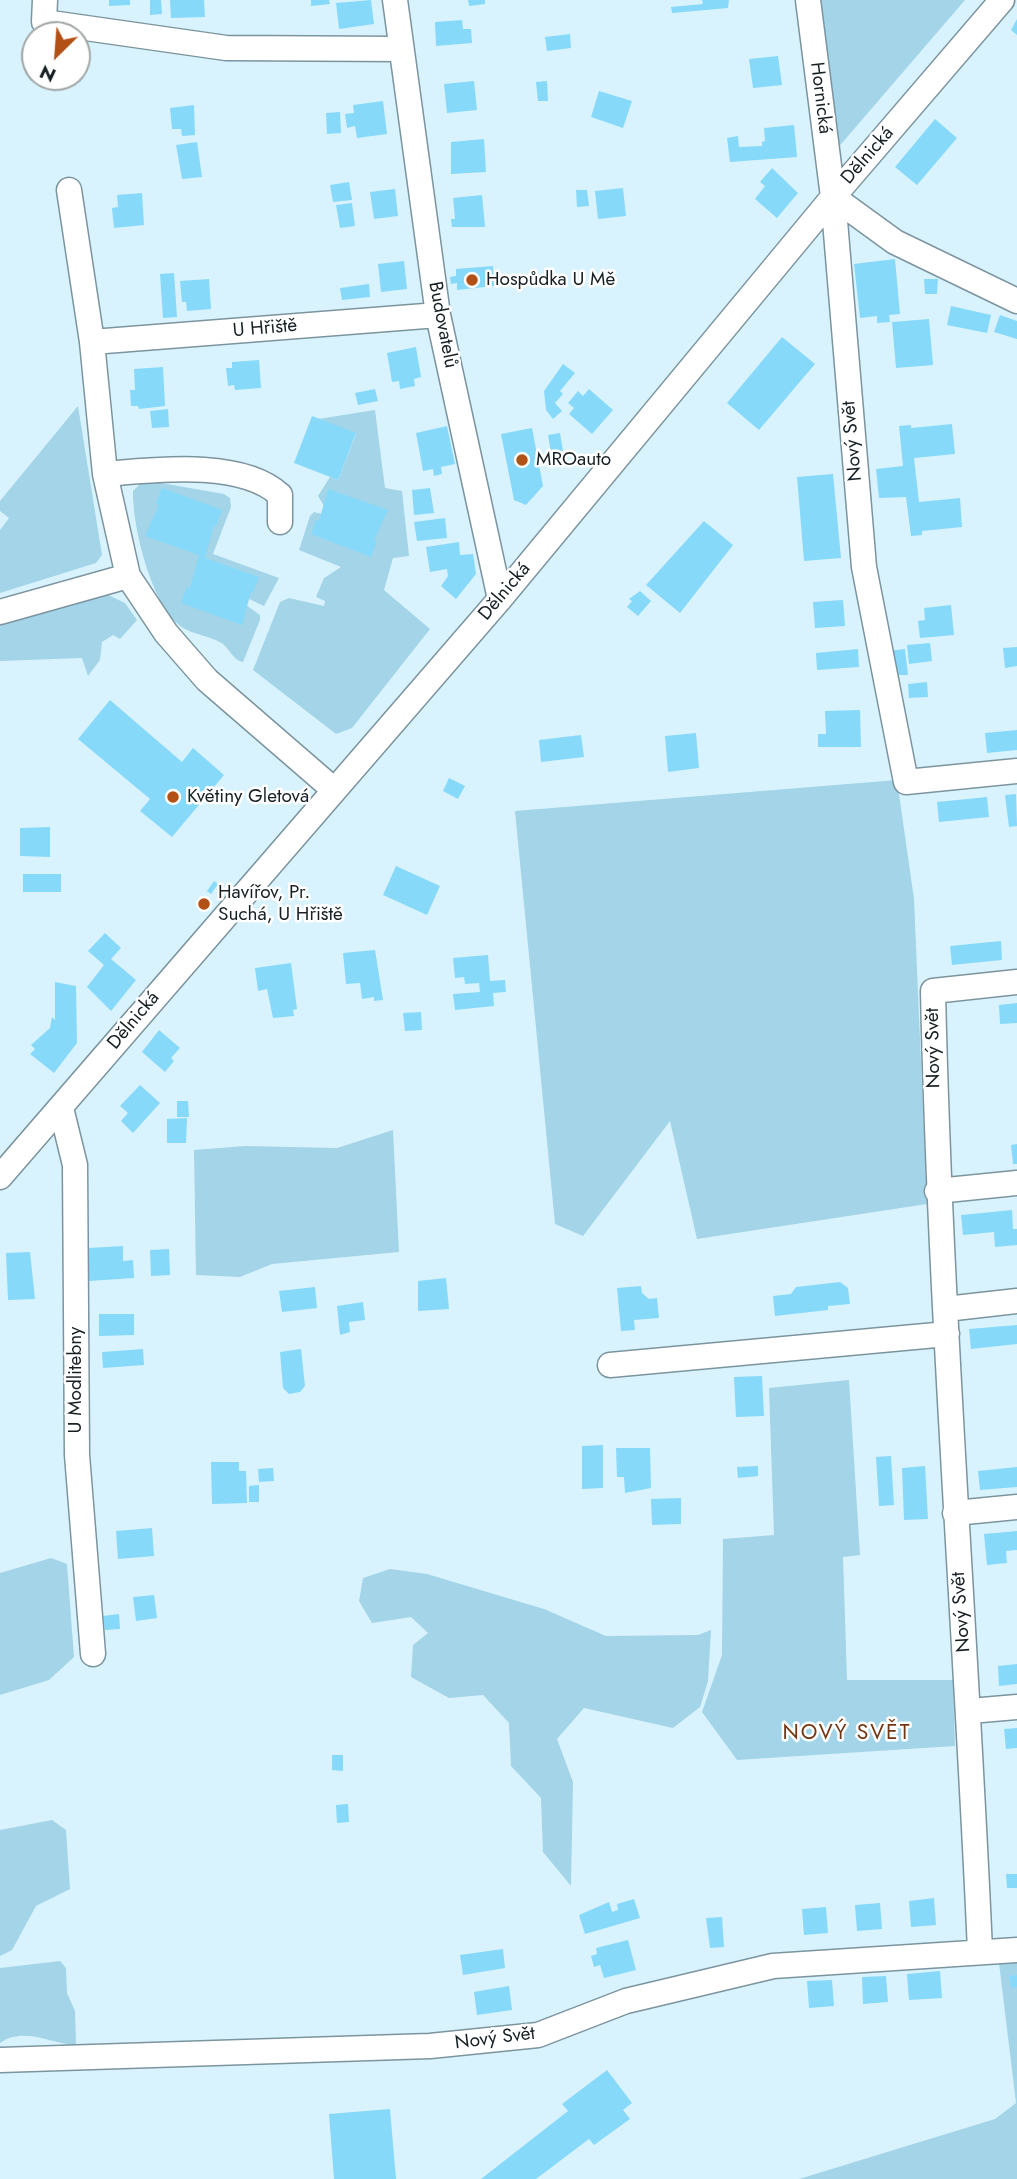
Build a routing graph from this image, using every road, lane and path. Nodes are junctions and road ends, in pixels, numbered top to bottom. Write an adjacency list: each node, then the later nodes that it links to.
1 (395, 0): 5 (street, Budovatelů)
2 (808, 0): 7 (street, Hornická)
3 (1002, 0): 7 (street, Dělnická)
4 (45, 11): 5 (street)
5 (401, 48): 9 (street, Budovatelů)
6 (69, 190): 10 (street)
7 (833, 197): 8 (street); 14 (street, Dělnická); 16 (street, Nový Svět)
8 (1017, 302)
9 (438, 315): 10 (street, U Hřiště); 14 (street, Budovatelů)
10 (92, 342): 11 (street)
11 (105, 474): 12 (street); 13 (street)
12 (280, 522)
13 (128, 576): 15 (street); 17 (street)
14 (500, 599): 17 (street, Dělnická)
15 (0, 612)
16 (1017, 771)
17 (333, 789): 19 (street, Dělnická)
18 (1017, 982): 22 (street, Nový Svět)
19 (61, 1108): 20 (street, Dělnická); 29 (street, U Modlitebny)
20 (0, 1177)
21 (1017, 1183): 22 (street)
22 (937, 1191): 24 (street, Nový Svět)
23 (1017, 1301): 24 (street)
24 (946, 1308): 25 (street, Nový Svět)
25 (947, 1334): 26 (street); 28 (street, Nový Svět)
26 (610, 1364)
27 (1017, 1507): 28 (street)
28 (955, 1513): 31 (street, Nový Svět)
29 (93, 1654)
30 (1017, 1707): 31 (street)
31 (970, 1712): 33 (street, Nový Svět)
32 (1017, 1950): 33 (street, Nový Svět)
33 (980, 1951): 34 (street, Nový Svět)
34 (0, 2060)

